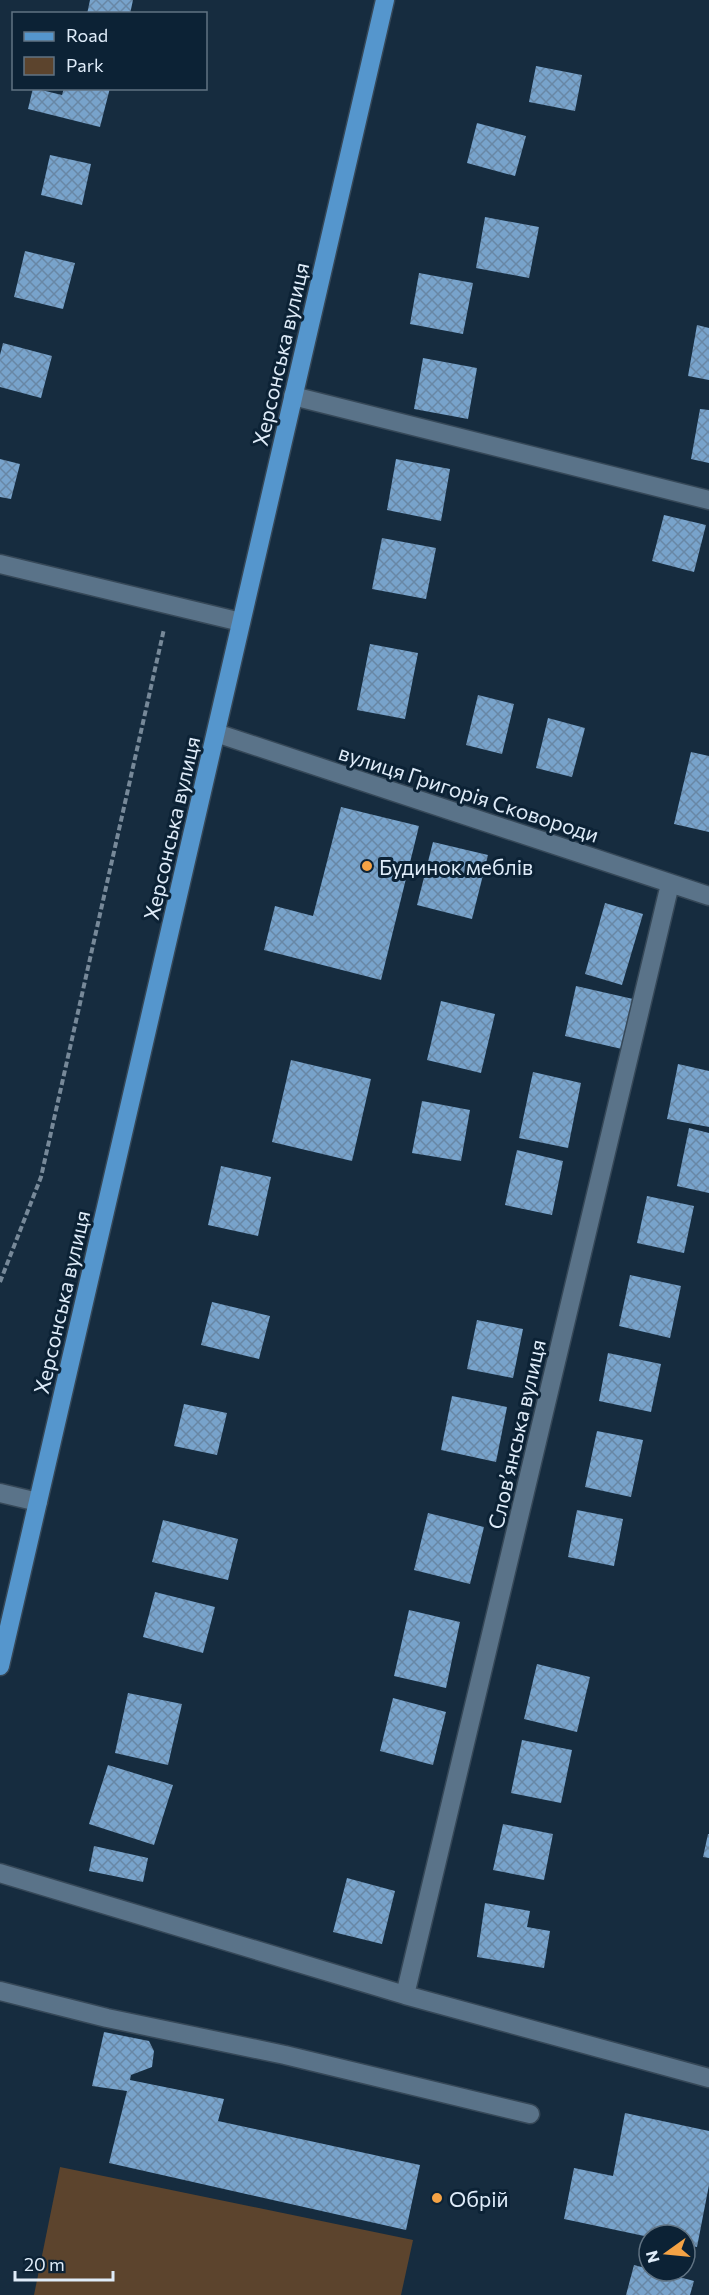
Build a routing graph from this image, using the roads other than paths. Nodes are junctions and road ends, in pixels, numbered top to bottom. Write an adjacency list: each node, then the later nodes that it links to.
1 (385, 0): 2 (main road, Херсонська вулиця)
2 (293, 396): 3 (street); 5 (main road, Херсонська вулиця)
3 (709, 500)
4 (0, 564): 5 (street)
5 (241, 622): 6 (main road, Херсонська вулиця)
6 (216, 733): 7 (street, вулиця Григорія Сковороди); 10 (main road, Херсонська вулиця)
7 (670, 884): 8 (street, вулиця Григорія Сковороди); 14 (street, Словʼянська вулиця)
8 (709, 896)
9 (0, 1493): 10 (street)
10 (38, 1502): 11 (main road, Херсонська вулиця)
11 (0, 1666)
12 (0, 1873): 14 (street)
13 (0, 1991): 16 (street)
14 (405, 1995): 15 (street)
15 (709, 2078)
16 (530, 2114)

